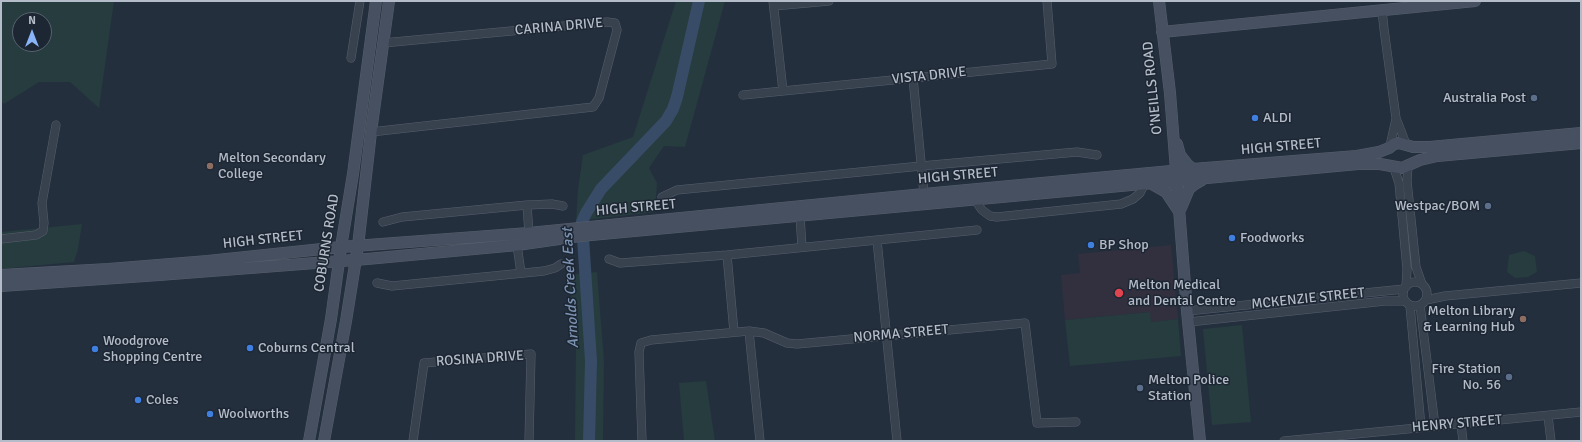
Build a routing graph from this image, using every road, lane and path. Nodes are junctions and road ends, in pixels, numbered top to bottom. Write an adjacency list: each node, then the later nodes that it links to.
1 (360, 1): 12 (street)
2 (376, 1): 46 (main road, COBURNS ROAD)
3 (389, 1): 11 (main road, COBURNS ROAD)
4 (829, 1): 8 (street)
5 (1047, 1): 13 (street, VISTA DRIVE)
6 (1159, 1): 10 (main road, O'NEILLS ROAD)
7 (1475, 1): 9 (main road)
8 (773, 4): 14 (street)
9 (1382, 10): 10 (main road); 16 (street)
10 (1162, 32): 20 (main road, O'NEILLS ROAD)
11 (383, 43): 18 (main road, COBURNS ROAD); 18 (street, CARINA DRIVE)
12 (351, 58)
13 (913, 78): 14 (street, VISTA DRIVE); 26 (street)
14 (783, 91): 15 (street, VISTA DRIVE)
15 (743, 95)
16 (1396, 118): 22 (street); 23 (street)
17 (56, 125): 42 (street)
18 (371, 132): 45 (main road, COBURNS ROAD)
19 (1581, 132): 22 (main road)
20 (1173, 134): 28 (main road); 29 (main road, O'NEILLS ROAD)
21 (1581, 143): 25 (main road)
22 (1407, 145): 23 (main road); 25 (main road)
23 (1390, 147): 27 (main road); 28 (main road, HIGH STREET)
24 (1097, 155): 26 (street, HIGH STREET)
25 (1409, 165): 27 (main road); 58 (street)
26 (921, 166): 32 (street, HIGH STREET); 33 (street)
27 (1393, 167): 30 (main road, HIGH STREET); 59 (street)
28 (1193, 169): 29 (main road, HIGH STREET)
29 (1176, 176): 30 (main road, HIGH STREET); 31 (main road, HIGH STREET); 33 (main road, HIGH STREET); 38 (main road, O'NEILLS ROAD)
30 (1208, 178): 38 (main road)
31 (1148, 184): 34 (main road, HIGH STREET); 34 (street, HIGH STREET); 38 (main road)
32 (662, 197)
33 (924, 199): 34 (main road, HIGH STREET); 37 (main road, HIGH STREET)
34 (975, 200)
35 (526, 205): 36 (street); 39 (street); 41 (street)
36 (563, 206)
37 (799, 212): 41 (main road, HIGH STREET); 47 (street)
38 (1179, 213): 63 (main road, O'NEILLS ROAD)
39 (383, 222)
40 (977, 230): 44 (street)
41 (530, 238): 43 (main road, HIGH STREET)
42 (1, 239)
43 (517, 240): 45 (main road, HIGH STREET); 50 (main road, HIGH STREET); 53 (street)
44 (877, 240): 47 (street); 66 (street)
45 (358, 246): 46 (main road, HIGH STREET); 50 (main road, COBURNS ROAD)
46 (341, 247): 51 (main road, COBURNS ROAD); 54 (main road, HIGH STREET)
47 (802, 247): 48 (street)
48 (727, 255): 49 (street); 65 (street)
49 (609, 259)
50 (355, 260): 51 (main road, HIGH STREET); 77 (main road, COBURNS ROAD)
51 (339, 261): 57 (main road, HIGH STREET); 76 (main road, COBURNS ROAD)
52 (561, 264): 53 (street)
53 (521, 273): 55 (street)
54 (1, 275)
55 (377, 283)
56 (1581, 283): 60 (street)
57 (1, 286)
58 (1424, 287): 59 (street); 60 (street); 62 (street)
59 (1405, 288): 61 (street); 63 (street, MCKENZIE STREET)
60 (1445, 296): 62 (street)
61 (1408, 303): 62 (street); 63 (street, MCKENZIE STREET); 72 (street)
62 (1423, 303): 71 (street)
63 (1188, 317): 74 (main road, O'NEILLS ROAD)
64 (749, 331): 65 (street, NORMA STREET); 66 (street, NORMA STREET); 81 (street)
65 (734, 332): 80 (street, NORMA STREET)
66 (887, 335): 69 (street, NORMA STREET); 82 (street)
67 (1581, 412): 68 (street, HENRY STREET)
68 (1548, 416): 70 (street, HENRY STREET); 85 (street)
69 (1076, 422)
70 (1462, 424): 71 (street, HENRY STREET); 84 (street)
71 (1435, 426): 72 (street, HENRY STREET)
72 (1421, 428): 73 (street, HENRY STREET)
73 (1372, 437): 75 (street, HENRY STREET)
74 (1201, 439)
75 (1299, 440): 83 (street, HENRY STREET)
76 (309, 441)
77 (324, 441)
78 (413, 441): 79 (street, ROSINA DRIVE)
79 (530, 441)
80 (642, 441)
81 (760, 441)
82 (897, 441)
83 (1284, 441)
84 (1463, 441)
85 (1551, 441)

